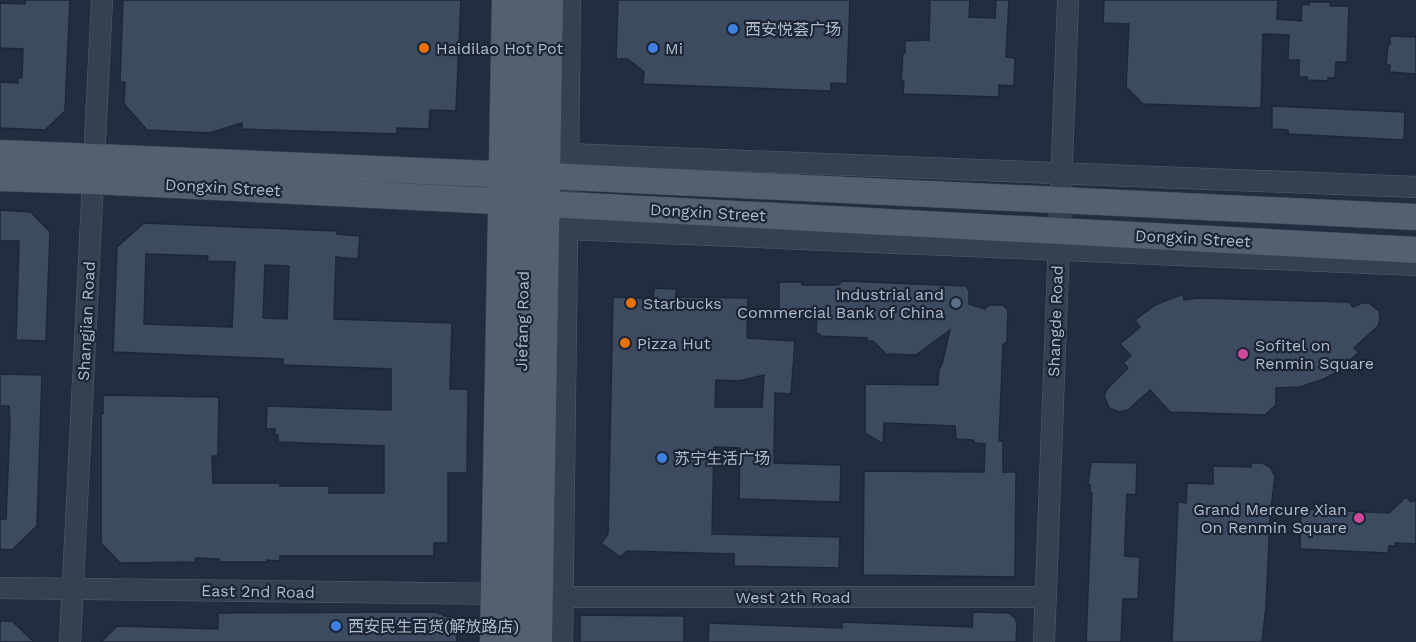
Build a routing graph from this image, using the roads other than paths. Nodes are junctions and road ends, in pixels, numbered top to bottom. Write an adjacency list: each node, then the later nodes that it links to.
1 (102, 0): 8 (street, Shangjian Road)
2 (505, 0): 9 (main road)
3 (528, 0): 9 (main road, Jiefang Road)
4 (550, 0): 9 (main road, Jiefang Road)
5 (570, 0): 9 (street)
6 (1068, 0): 10 (street, Shangde Road)
7 (0, 153): 8 (main road, Dongxin Street)
8 (93, 168): 9 (main road, Dongxin Street); 11 (main road, Dongxin Street); 14 (main road, Dongxin Street); 20 (street, Shangjian Road)
9 (542, 171): 10 (street); 13 (main road, Dongxin Street); 14 (main road, Jiefang Road); 14 (main road)
10 (1061, 173): 12 (street); 13 (street, Shangde Road)
11 (0, 178)
12 (1416, 187)
13 (1060, 200): 15 (main road, Dongxin Street); 16 (street, Shangde Road)
14 (541, 208): 16 (main road, Dongxin Street); 21 (main road, Jiefang Road); 21 (main road)
15 (1416, 217)
16 (1058, 241): 17 (main road, Dongxin Street); 18 (street); 22 (street, Shangde Road)
17 (1416, 250)
18 (1416, 265)
19 (0, 588): 20 (street, East 2nd Road)
20 (72, 588): 21 (street, East 2nd Road); 23 (street, Shangjian Road)
21 (529, 595): 22 (street, West 2th Road); 24 (main road); 25 (main road, Jiefang Road); 26 (main road, Jiefang Road); 27 (street)
22 (1046, 597): 28 (street, Shangde Road)
23 (70, 642)
24 (493, 642)
25 (515, 642)
26 (539, 642)
27 (562, 642)
28 (1044, 642)

